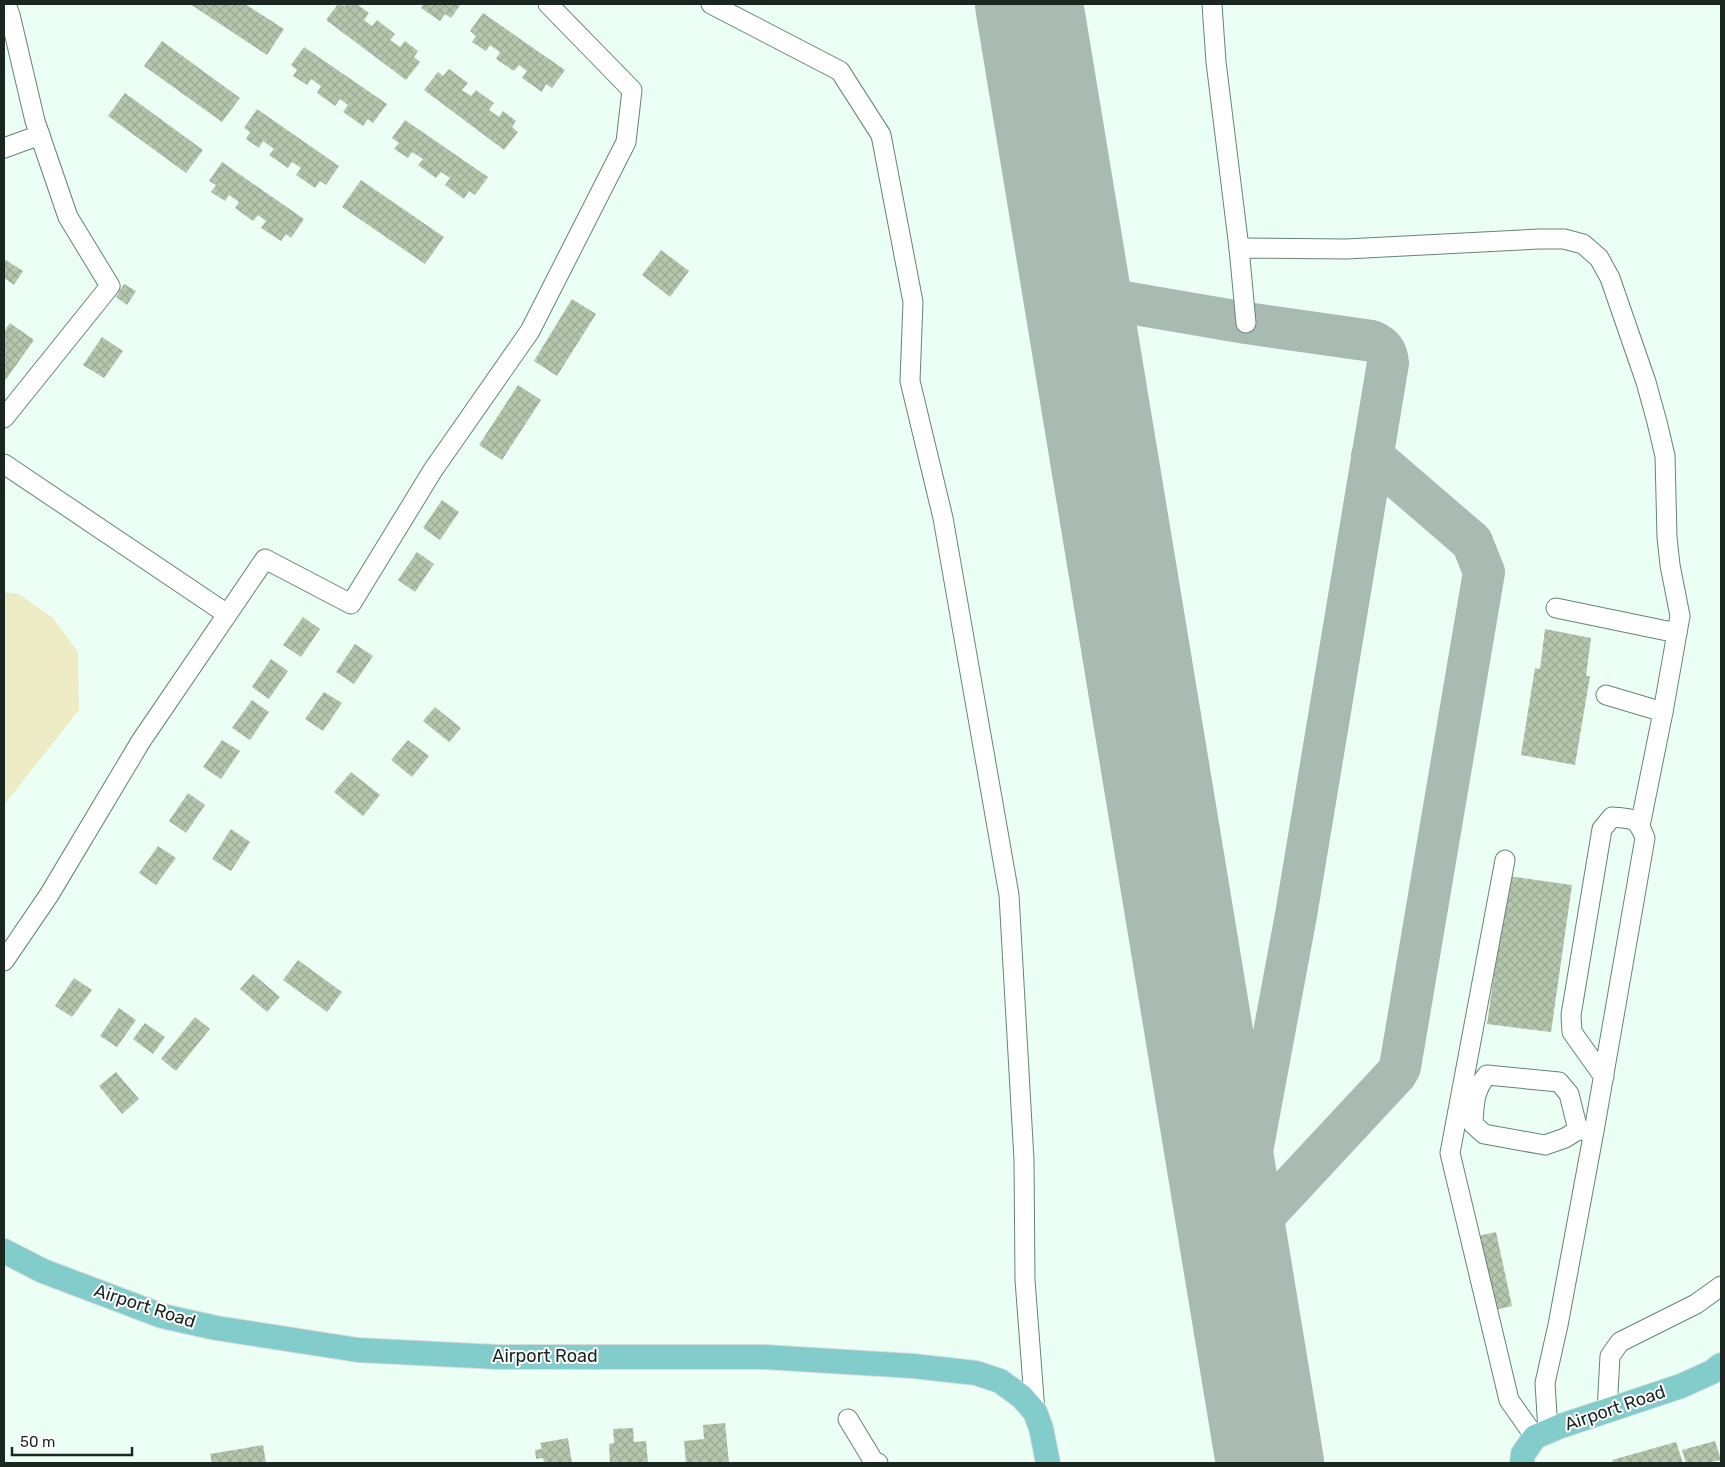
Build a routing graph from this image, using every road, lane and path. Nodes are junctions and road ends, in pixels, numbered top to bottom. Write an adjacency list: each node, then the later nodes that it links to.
1 (6, 4): 5 (lane)
2 (548, 4): 12 (lane)
3 (711, 4): 25 (lane)
4 (1212, 4): 7 (lane)
5 (40, 135): 6 (lane); 9 (lane)
6 (4, 148)
7 (1239, 248): 8 (lane); 13 (lane)
8 (1246, 323)
9 (4, 418)
10 (4, 464): 12 (lane)
11 (1556, 608): 13 (lane)
12 (227, 614): 18 (lane)
13 (1677, 633): 15 (lane)
14 (1606, 695): 15 (lane)
15 (1662, 712): 16 (lane)
16 (1640, 826): 19 (lane); 19 (lane)
17 (1505, 860): 27 (lane)
18 (4, 961)
19 (1604, 1077): 20 (lane)
20 (1586, 1130): 20 (lane); 27 (lane)
21 (4, 1251): 25 (main road, Airport Road)
22 (1721, 1286): 24 (lane)
23 (1721, 1365): 24 (main road, Airport Road)
24 (1607, 1411): 27 (main road, Airport Road)
25 (1035, 1412): 29 (main road, Airport Road)
26 (848, 1419): 28 (lane)
27 (1542, 1434): 30 (main road)
28 (878, 1463)
29 (1048, 1463)
30 (1522, 1463)

